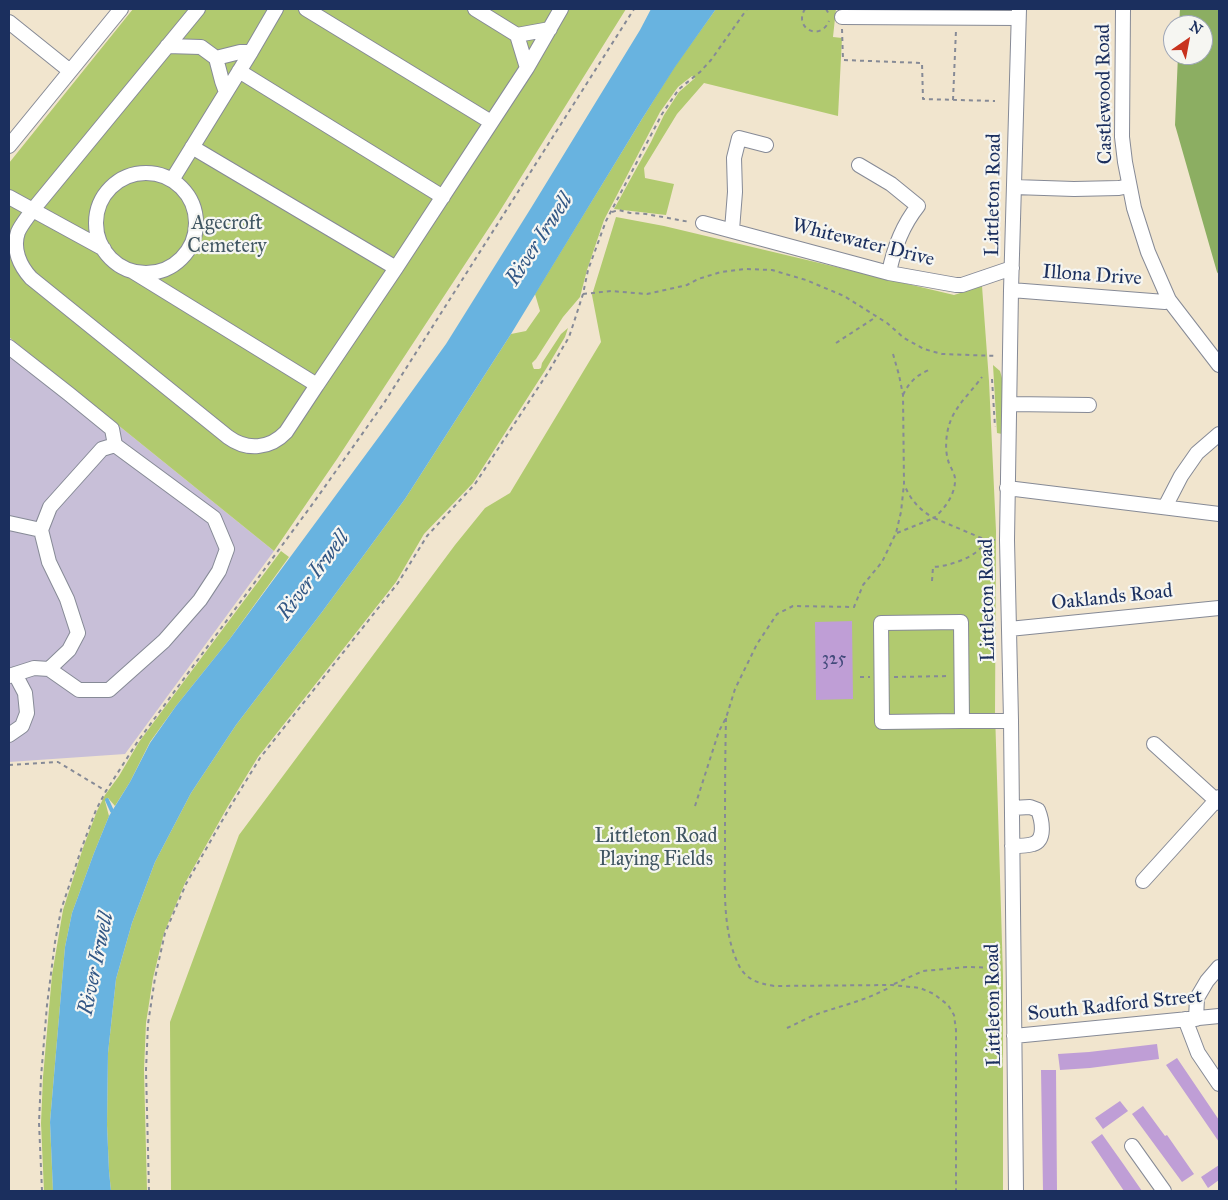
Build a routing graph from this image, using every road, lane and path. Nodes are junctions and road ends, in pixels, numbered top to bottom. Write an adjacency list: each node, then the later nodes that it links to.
1 (121, 9): 22 (street)
2 (198, 9): 18 (street)
3 (276, 9): 19 (street)
4 (306, 9): 27 (street)
5 (475, 9): 17 (street)
6 (561, 9): 16 (street)
7 (634, 9): 87 (path)
8 (746, 9): 38 (path)
9 (805, 9): 10 (path)
10 (826, 9)
11 (1123, 9): 33 (street, Castlewood Road)
12 (1019, 13): 14 (street); 34 (street, Littleton Road)
13 (842, 17): 14 (street); 25 (path)
14 (956, 18): 25 (path)
15 (9, 22): 22 (street)
16 (550, 30): 17 (street); 21 (street)
17 (517, 35): 21 (street)
18 (167, 46): 20 (street); 37 (street)
19 (251, 52): 20 (street); 23 (street)
20 (216, 58): 24 (street)
21 (528, 68): 27 (street)
22 (70, 71): 29 (street)
23 (239, 71): 24 (street); 36 (street)
24 (226, 92): 30 (street)
25 (953, 100): 26 (path)
26 (996, 100)
27 (491, 122): 36 (street)
28 (766, 145): 40 (street)
29 (9, 146)
30 (192, 147): 32 (street); 42 (street)
31 (859, 164): 45 (street)
32 (172, 180): 41 (street); 44 (street)
33 (1129, 186): 34 (street); 48 (street, Castlewood Road)
34 (1014, 187): 43 (street, Littleton Road)
35 (9, 197): 37 (street)
36 (443, 197): 42 (street)
37 (32, 210): 41 (street); 57 (street)
38 (610, 214): 39 (path); 47 (path)
39 (703, 223): 40 (street, Whitewater Drive)
40 (732, 230): 45 (street, Whitewater Drive)
41 (104, 249): 44 (street)
42 (396, 268): 57 (street)
43 (1012, 268): 45 (street, Whitewater Drive); 46 (street, Littleton Road)
44 (132, 271): 57 (street)
45 (890, 273)
46 (1011, 290): 48 (street, Illona Drive); 53 (street, Littleton Road)
47 (583, 294): 49 (path); 103 (path)
48 (1169, 300): 54 (street, Castlewood Road)
49 (877, 317): 50 (path); 53 (path)
50 (836, 343)
51 (9, 348): 62 (street)
52 (893, 354): 58 (path)
53 (1010, 356): 59 (street, Littleton Road)
54 (1219, 365)
55 (930, 370): 58 (path)
56 (982, 377): 67 (path)
57 (317, 386)
58 (903, 395): 63 (path)
59 (1010, 404): 60 (street); 64 (street, Littleton Road)
60 (1089, 405)
61 (1219, 434): 65 (street)
62 (115, 445): 69 (street); 76 (street)
63 (904, 484): 67 (path); 70 (path)
64 (1007, 488): 65 (street); 72 (street, Littleton Road)
65 (1165, 507): 66 (street)
66 (1219, 514)
67 (934, 518): 70 (path); 71 (path)
68 (9, 523): 69 (street)
69 (41, 530): 76 (street)
70 (896, 533): 81 (path)
71 (986, 540): 72 (path); 73 (path)
72 (1007, 540): 75 (street, Littleton Road)
73 (932, 581)
74 (1219, 608): 75 (street, Oaklands Road)
75 (1009, 628): 82 (street, Littleton Road)
76 (49, 669): 77 (street)
77 (12, 675): 84 (street)
78 (962, 676): 80 (path); 80 (street); 83 (street)
79 (860, 677): 80 (path)
80 (882, 677): 83 (street)
81 (726, 718): 89 (path); 95 (path)
82 (1011, 720): 83 (street); 90 (street, Littleton Road)
83 (962, 721)
84 (9, 735)
85 (1154, 744): 88 (street)
86 (9, 765): 87 (path)
87 (106, 791): 102 (path)
88 (1218, 801): 92 (street)
89 (694, 806)
90 (1012, 808): 91 (street, Littleton Road); 91 (street)
91 (1012, 846): 94 (street, Littleton Road)
92 (1143, 881)
93 (1219, 967): 97 (street)
94 (1013, 969): 95 (path); 99 (street, Littleton Road)
95 (892, 985): 98 (path); 104 (path)
96 (1219, 1016): 97 (street, South Radford Street)
97 (1191, 1019): 99 (street, South Radford Street); 100 (street)
98 (787, 1028)
99 (1014, 1036): 105 (street, Littleton Road)
100 (1219, 1084)
101 (1132, 1146): 106 (street)
102 (42, 1191)
103 (149, 1191)
104 (956, 1191)
105 (1016, 1191)
106 (1164, 1191)

